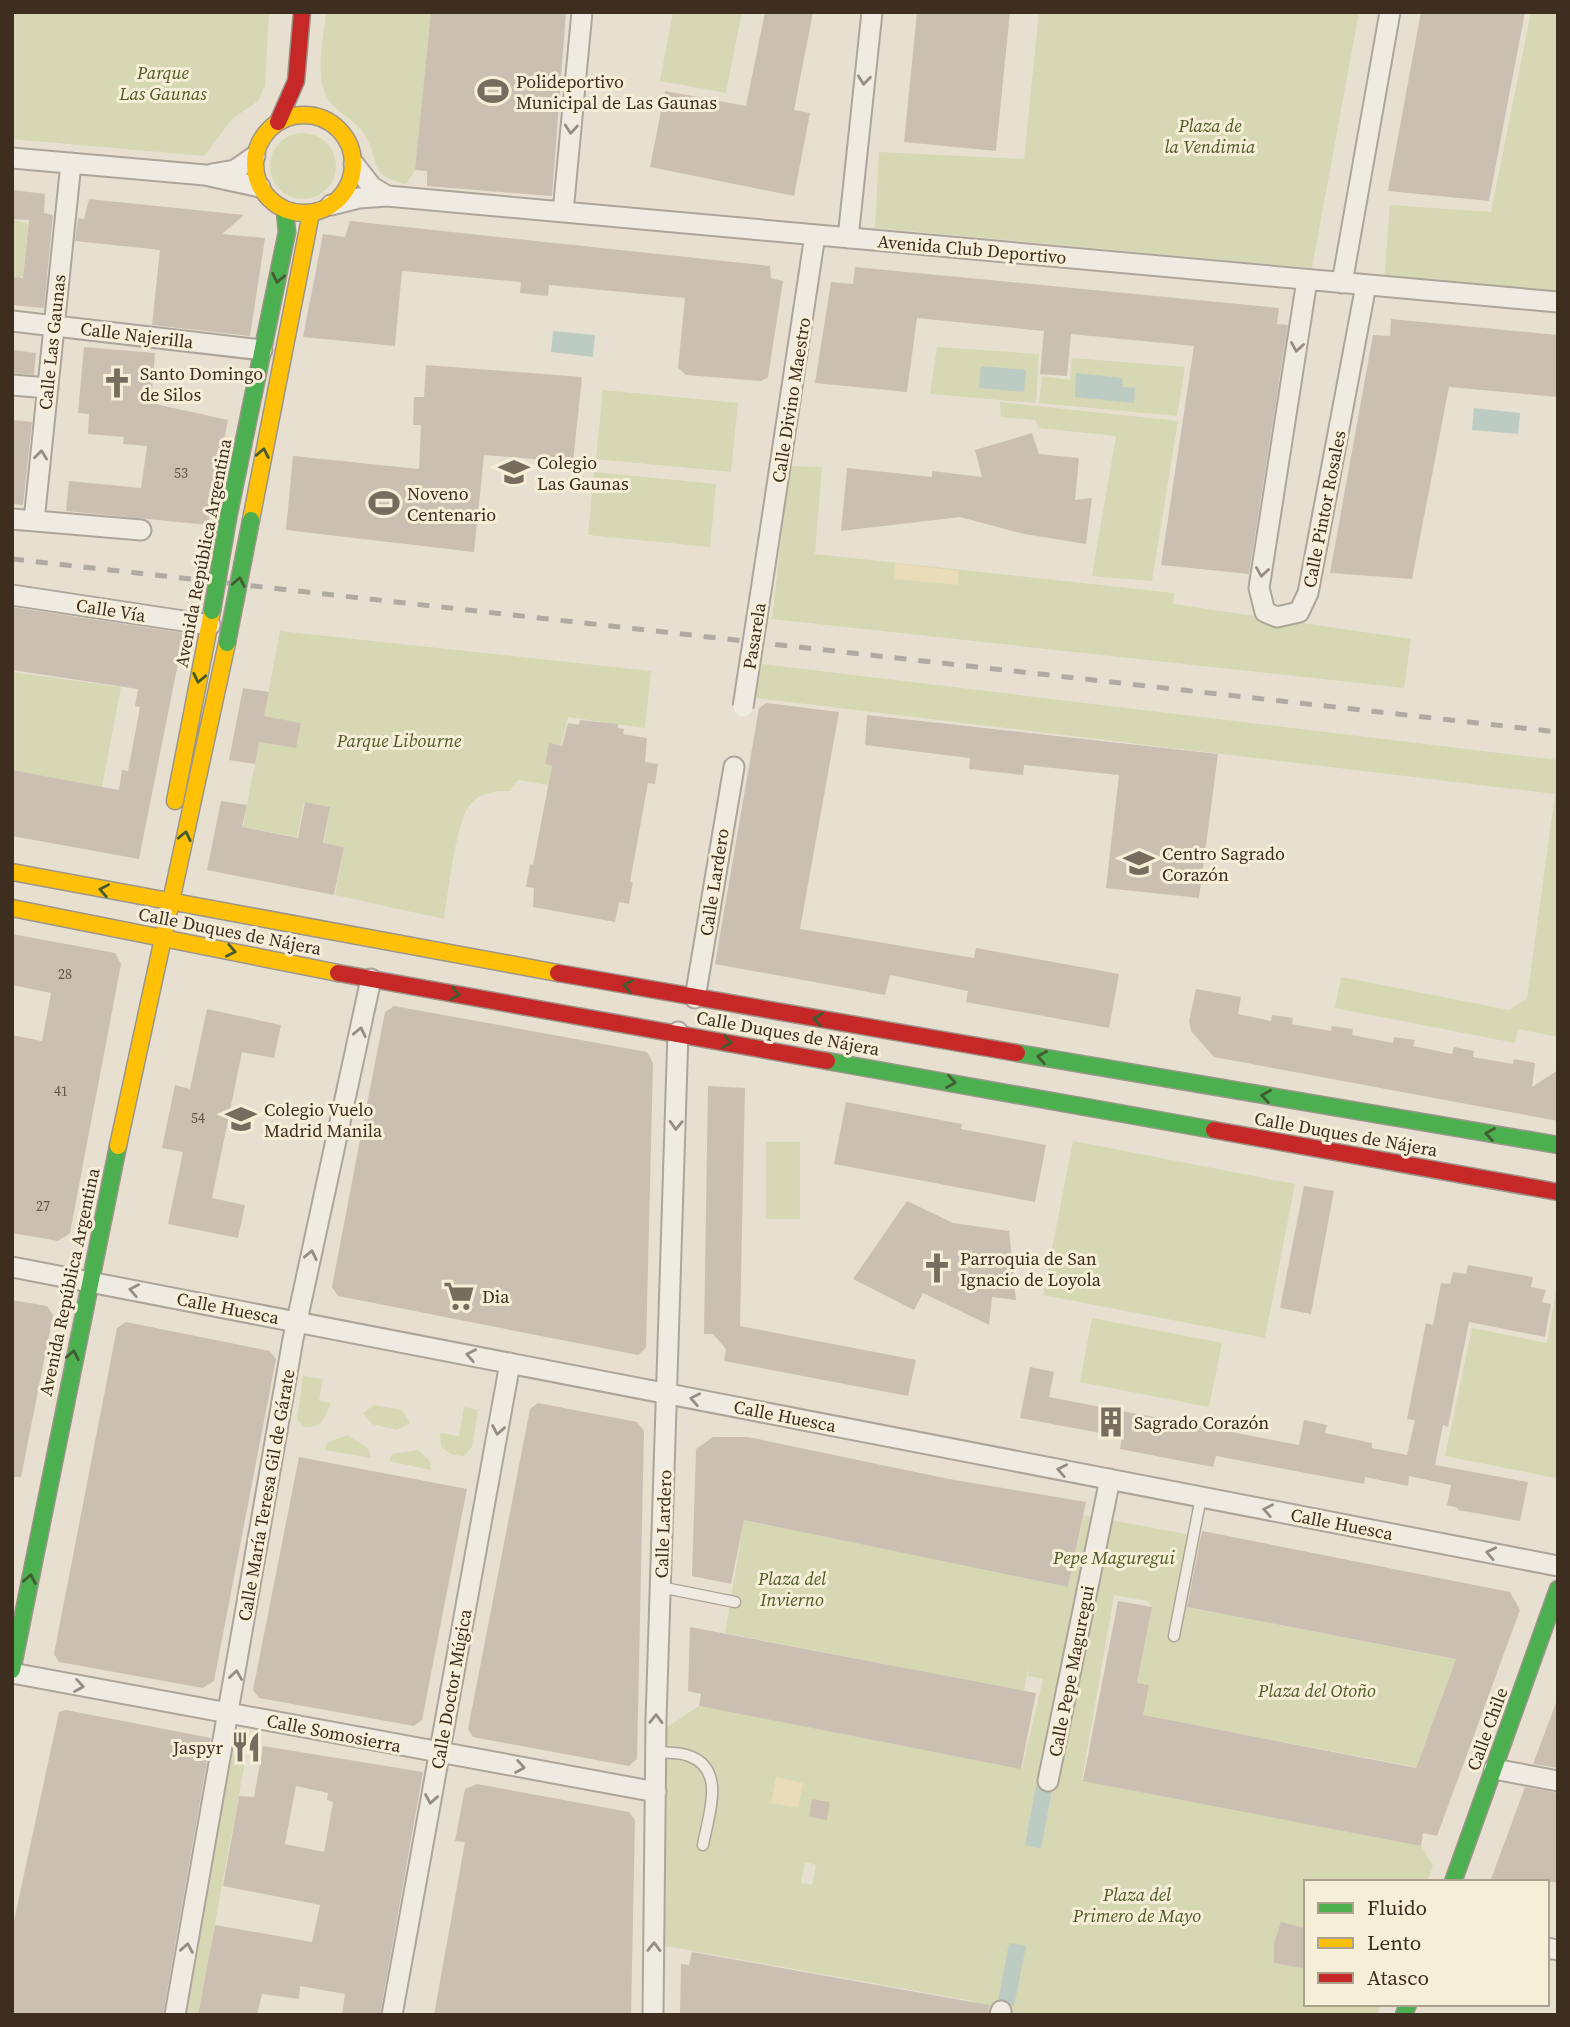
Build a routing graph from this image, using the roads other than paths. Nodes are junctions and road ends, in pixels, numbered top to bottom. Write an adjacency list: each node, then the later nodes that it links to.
1 (302, 12): 5 (main road)
2 (582, 12): 17 (street, one-way to 17)
3 (872, 12): 20 (street, one-way to 20)
4 (1390, 12): 22 (street)
5 (298, 66): 6 (main road); 7 (main road)
6 (317, 116): 7 (main road); 11 (main road)
7 (278, 122): 8 (main road)
8 (255, 156): 12 (street); 13 (main road)
9 (12, 158): 10 (street)
10 (71, 163): 12 (street); 26 (street, Calle Las Gaunas)
11 (354, 164): 14 (street); 15 (main road)
12 (205, 175): 13 (street)
13 (260, 187): 16 (main road)
14 (387, 196): 15 (street, Avenida Club Deportivo); 17 (street, Avenida Club Deportivo)
15 (331, 205): 18 (main road)
16 (285, 211): 18 (main road); 27 (main road, Avenida República Argentina, one-way to 27)
17 (563, 212): 19 (street, Avenida Club Deportivo)
18 (311, 214): 39 (main road, Avenida República Argentina, one-way to 18, bridge)
19 (816, 235): 20 (street, Avenida Club Deportivo); 33 (street, Calle Divino Maestro)
20 (848, 238): 21 (street, Avenida Club Deportivo)
21 (1307, 280): 22 (street, Avenida Club Deportivo); 23 (street, Calle Pintor Rosales, one-way to 23)
22 (1342, 283): 23 (street, Avenida Club Deportivo)
23 (1366, 285): 24 (street, Avenida Club Deportivo)
24 (1558, 302)
25 (12, 321): 26 (street, Calle Najerilla)
26 (54, 326): 27 (street, Calle Najerilla); 29 (street, Calle Las Gaunas)
27 (262, 350): 35 (main road, Avenida República Argentina, bridge)
28 (12, 385): 29 (street)
29 (48, 388): 31 (street, Calle Las Gaunas, one-way to 29)
30 (12, 519): 31 (street)
31 (34, 521): 32 (street)
32 (142, 530)
33 (765, 565): 36 (street, Pasarela, bridge)
34 (12, 596): 35 (street, Calle Vía)
35 (211, 618): 39 (main road, Avenida República Argentina, one-way to 39)
36 (743, 707)
37 (734, 766): 43 (street, Calle Lardero)
38 (12, 872): 39 (main road, Calle Duques de Nájera, one-way to 38)
39 (171, 903): 41 (main road, Avenida República Argentina); 43 (main road, Calle Duques de Nájera, one-way to 39)
40 (12, 908): 41 (main road, Calle Duques de Nájera)
41 (164, 939): 42 (main road, Calle Duques de Nájera, one-way to 42); 48 (main road, Avenida República Argentina)
42 (371, 979): 44 (main road, Calle Duques de Nájera, one-way to 44); 49 (street, Calle María Teresa Gil de Gárate, one-way to 42)
43 (695, 998): 45 (main road, Calle Duques de Nájera, one-way to 43)
44 (678, 1032): 46 (main road, Calle Duques de Nájera, one-way to 46); 51 (street, Calle Lardero, one-way to 51)
45 (1558, 1145)
46 (1558, 1192)
47 (12, 1267): 48 (street, Calle Huesca)
48 (88, 1281): 49 (street, Calle Huesca, one-way to 48); 59 (main road, Avenida República Argentina, one-way to 48)
49 (297, 1321): 50 (street, Calle Huesca, one-way to 49); 60 (street, Calle María Teresa Gil de Gárate, one-way to 49)
50 (510, 1363): 51 (street, Calle Huesca); 61 (street, Calle Doctor Múgica, one-way to 61)
51 (668, 1394): 52 (street, Calle Huesca, one-way to 51); 55 (street, Calle Lardero)
52 (1110, 1479): 53 (street, Calle Huesca); 64 (street, Calle Pepe Maguregui)
53 (1201, 1497): 54 (street, Calle Huesca, one-way to 53); 58 (lane)
54 (1558, 1566)
55 (660, 1587): 57 (lane); 62 (street, Calle Lardero, one-way to 55)
56 (1558, 1590): 63 (main road, Calle Chile)
57 (735, 1602)
58 (1174, 1636)
59 (12, 1671): 60 (street, Calle Somosierra, one-way to 60)
60 (230, 1713): 61 (street, Calle Somosierra); 69 (street, Calle María Teresa Gil de Gárate, one-way to 60)
61 (439, 1752): 66 (street, Calle Somosierra, one-way to 66); 70 (street, Calle Doctor Múgica, one-way to 70)
62 (656, 1752): 66 (street, Calle Lardero); 67 (lane)
63 (1494, 1769): 65 (street); 68 (main road, Calle Chile)
64 (1048, 1781)
65 (1558, 1782)
66 (656, 1792): 71 (street, Calle Lardero, one-way to 66)
67 (702, 1845)
68 (1454, 1880)
69 (175, 2015)
70 (392, 2015)
71 (653, 2015)

